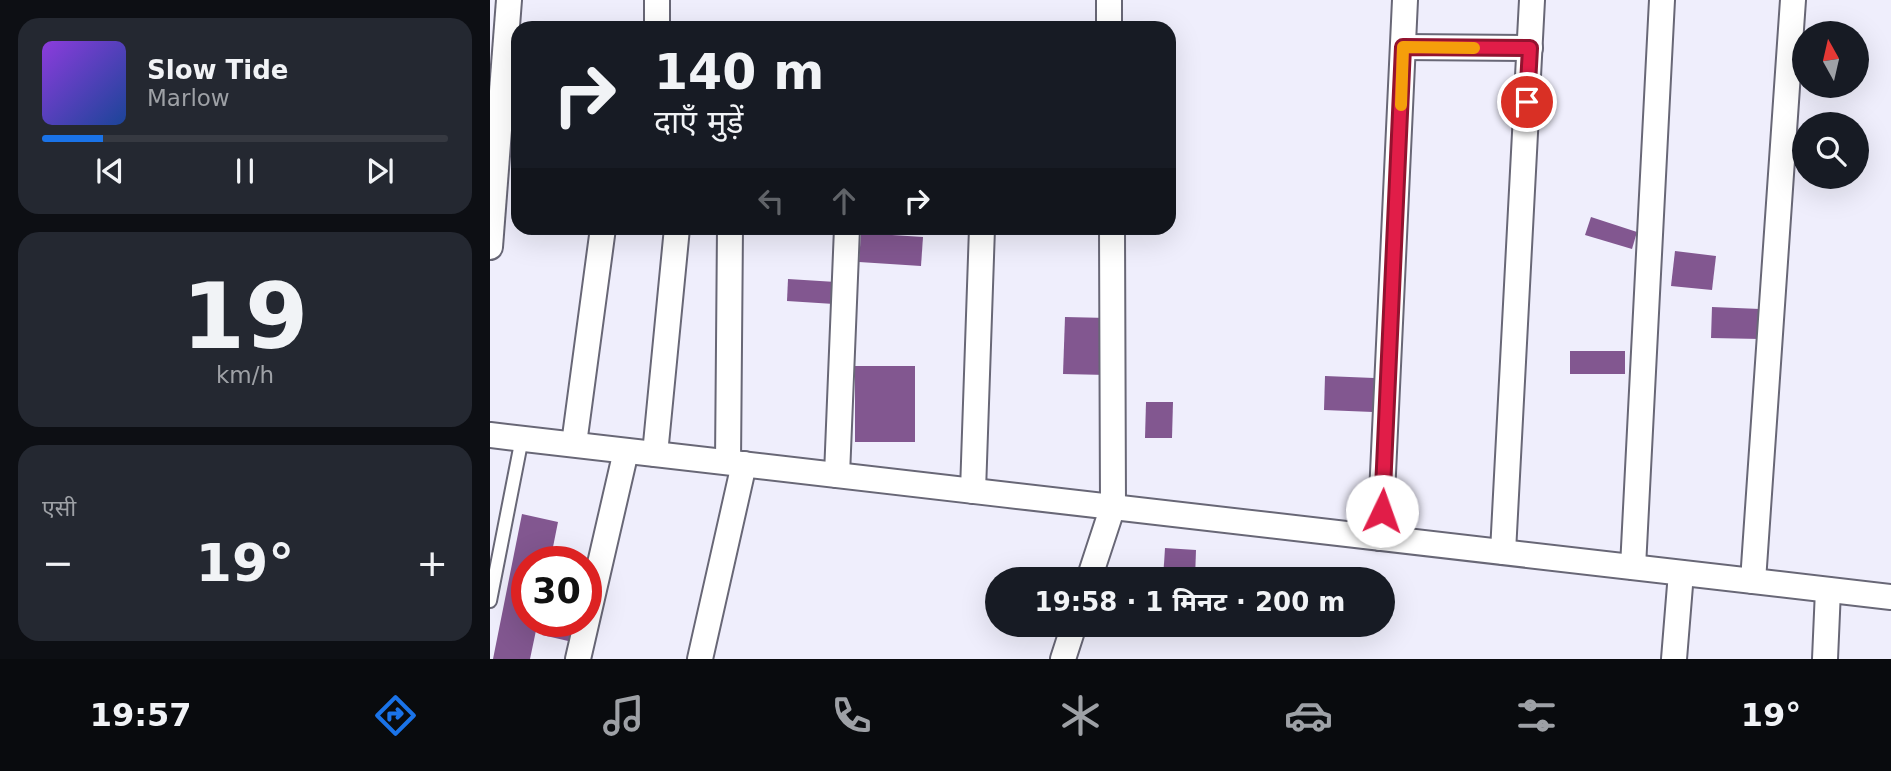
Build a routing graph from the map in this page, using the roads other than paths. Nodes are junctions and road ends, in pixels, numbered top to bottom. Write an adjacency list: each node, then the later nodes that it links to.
1 (509, 0): 18 (street)
2 (657, 0): 8 (street)
3 (1109, 0): 9 (street)
4 (1405, 0): 10 (street)
5 (1532, 0): 11 (street)
6 (1662, 0): 31 (street)
7 (1793, 0): 33 (street)
8 (657, 21)
9 (1110, 21)
10 (1403, 47): 11 (street); 28 (street)
11 (1530, 48): 29 (street)
12 (602, 235): 21 (street)
13 (676, 235): 23 (street)
14 (730, 235): 24 (street)
15 (847, 235): 25 (street)
16 (982, 235): 26 (street)
17 (1112, 235): 27 (street)
18 (490, 247)
19 (490, 435): 20 (street)
20 (522, 438): 21 (street); 36 (lane)
21 (574, 444): 22 (street)
22 (626, 451): 23 (street); 38 (street)
23 (655, 454): 24 (street)
24 (736, 463): 25 (street); 39 (street)
25 (837, 475): 26 (street)
26 (972, 491): 27 (street)
27 (1113, 506): 28 (street); 30 (street)
28 (1380, 538): 29 (street)
29 (1503, 552): 31 (street)
30 (1093, 567)
31 (1633, 567): 32 (street)
32 (1681, 573): 33 (street); 41 (street)
33 (1754, 581): 34 (street)
34 (1828, 590): 35 (street); 42 (street)
35 (1891, 597)
36 (490, 601)
37 (1070, 637): 40 (street)
38 (578, 659)
39 (700, 659)
40 (1063, 659)
41 (1674, 659)
42 (1825, 659)

